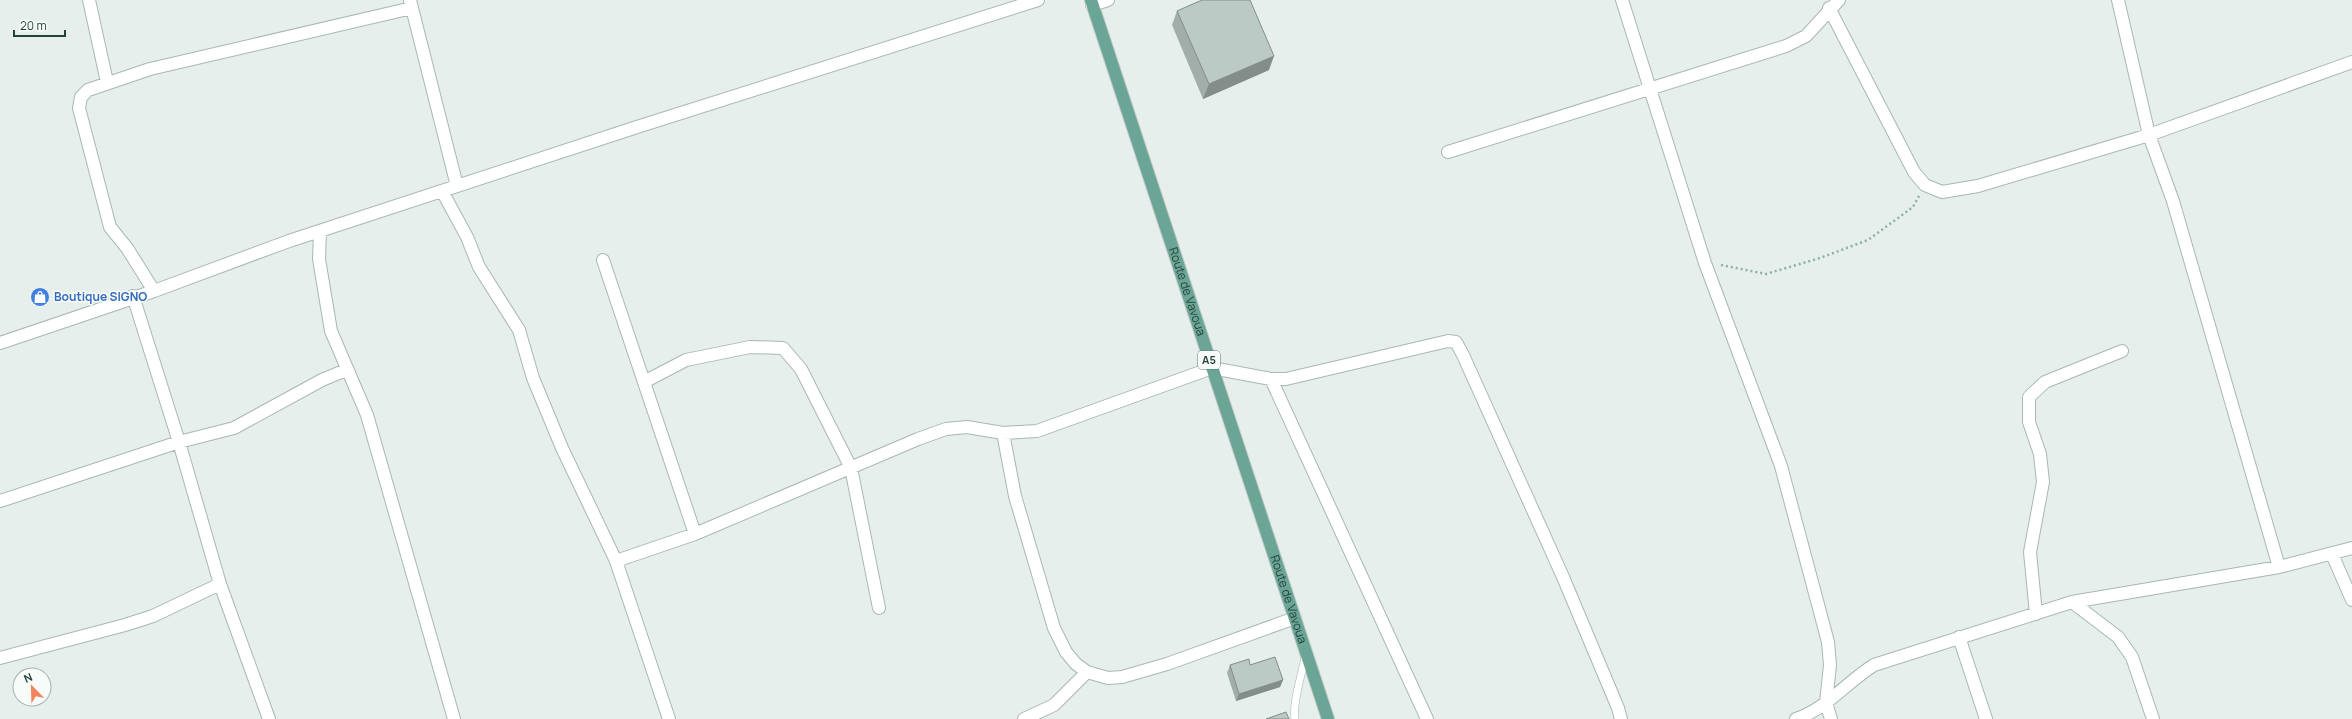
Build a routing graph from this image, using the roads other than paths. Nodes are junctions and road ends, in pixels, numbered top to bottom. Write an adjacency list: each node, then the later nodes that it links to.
1 (89, 0): 11 (street)
2 (1038, 0): 15 (street)
3 (1108, 0): 7 (street)
4 (1622, 0): 12 (street)
5 (1839, 0): 9 (street)
6 (2118, 0): 13 (street)
7 (1092, 2): 23 (main road, Route de Vavoua / A5)
8 (411, 4): 11 (street); 15 (street)
9 (1829, 8): 12 (street); 13 (street)
10 (2352, 62): 13 (street)
11 (107, 82): 19 (street)
12 (1649, 89): 14 (street); 46 (street)
13 (2149, 135): 35 (street)
14 (1448, 152)
15 (458, 186): 16 (street)
16 (442, 191): 17 (street); 34 (street)
17 (320, 231): 19 (street); 24 (street)
18 (603, 260): 26 (street)
19 (154, 291): 20 (street)
20 (133, 296): 21 (street); 28 (street)
21 (0, 343)
22 (2122, 351): 40 (street)
23 (1212, 368): 25 (street); 27 (street); 41 (main road, Route de Vavoua / A5)
24 (346, 370): 28 (street); 48 (street)
25 (1271, 379): 53 (street); 54 (street)
26 (644, 382): 29 (street); 31 (street)
27 (1003, 433): 29 (street); 45 (street)
28 (179, 442): 30 (street); 36 (street)
29 (851, 468): 31 (street); 39 (street)
30 (0, 502)
31 (694, 534): 34 (street)
32 (2352, 548): 33 (street)
33 (2332, 554): 35 (street); 37 (street)
34 (616, 561): 49 (street)
35 (2279, 566): 38 (street)
36 (220, 584): 44 (street); 47 (street)
37 (2352, 600)
38 (2072, 602): 40 (street); 58 (street)
39 (879, 608)
40 (2036, 614): 42 (street)
41 (1295, 618): 43 (main road, Route de Vavoua / A5); 45 (street)
42 (1959, 637): 46 (street); 57 (street)
43 (1306, 650): 51 (lane); 52 (main road, Route de Vavoua / A5)
44 (0, 658)
45 (1087, 672): 50 (street)
46 (1826, 703): 55 (street); 56 (street)
47 (269, 719)
48 (454, 719)
49 (669, 719)
50 (1024, 719)
51 (1295, 719)
52 (1328, 719)
53 (1427, 719)
54 (1621, 719)
55 (1796, 719)
56 (1831, 719)
57 (1986, 719)
58 (2153, 719)

